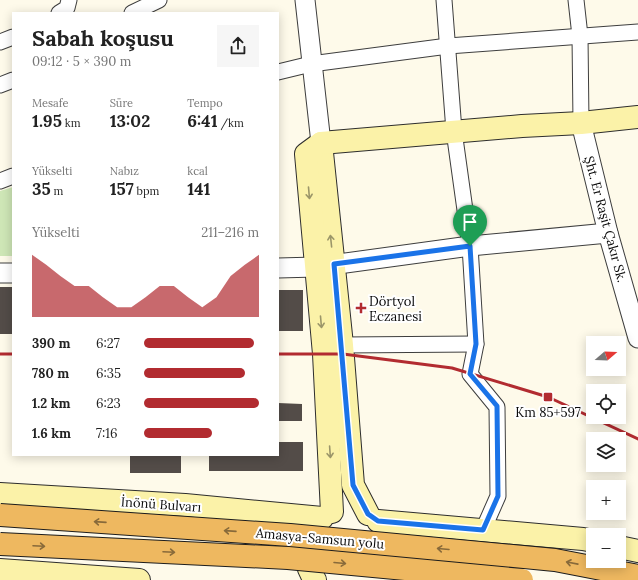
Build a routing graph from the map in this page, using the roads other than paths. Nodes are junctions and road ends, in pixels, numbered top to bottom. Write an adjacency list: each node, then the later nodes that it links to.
1 (69, 0): 6 (street)
2 (159, 0): 7 (street)
3 (305, 0): 13 (street)
4 (444, 0): 12 (street)
5 (576, 0): 9 (street)
6 (61, 12)
7 (134, 12)
8 (638, 32): 9 (street)
9 (580, 36): 12 (street); 18 (street)
10 (12, 37): 11 (street)
11 (0, 42)
12 (448, 46): 13 (street); 19 (street)
13 (311, 64): 14 (street); 20 (street)
14 (279, 72)
15 (12, 80): 16 (street)
16 (0, 85)
17 (638, 117): 18 (main road)
18 (581, 123): 19 (main road); 23 (street, Şht. Er Raşit Çakır Sk.)
19 (454, 131): 20 (main road); 24 (street)
20 (313, 148): 25 (main road)
21 (12, 176): 22 (street)
22 (0, 181)
23 (608, 233): 24 (street); 29 (street, Şht. Er Raşit Çakır Sk.)
24 (470, 246): 25 (street); 30 (street)
25 (325, 265): 26 (street); 31 (main road); 34 (main road, one-way to 34)
26 (279, 268)
27 (0, 273): 28 (street)
28 (12, 273)
29 (638, 338)
30 (476, 344): 31 (street); 36 (street)
31 (342, 345): 35 (main road)
32 (0, 494): 34 (main road, İnönü Bulvarı)
33 (0, 515): 42 (highway, Amasya-Samsun yolu, one-way to 33, bridge)
34 (327, 515): 35 (main road, İnönü Bulvarı); 44 (main road)
35 (373, 517): 36 (main road); 45 (main road)
36 (483, 530): 37 (main road)
37 (586, 540)
38 (0, 544): 46 (highway, Amasya-Samsun yolu, one-way to 46, bridge)
39 (626, 548): 40 (main road)
40 (638, 551)
41 (0, 570): 43 (main road)
42 (638, 576)
43 (139, 580)
44 (315, 580)
45 (381, 580)
46 (522, 580)

